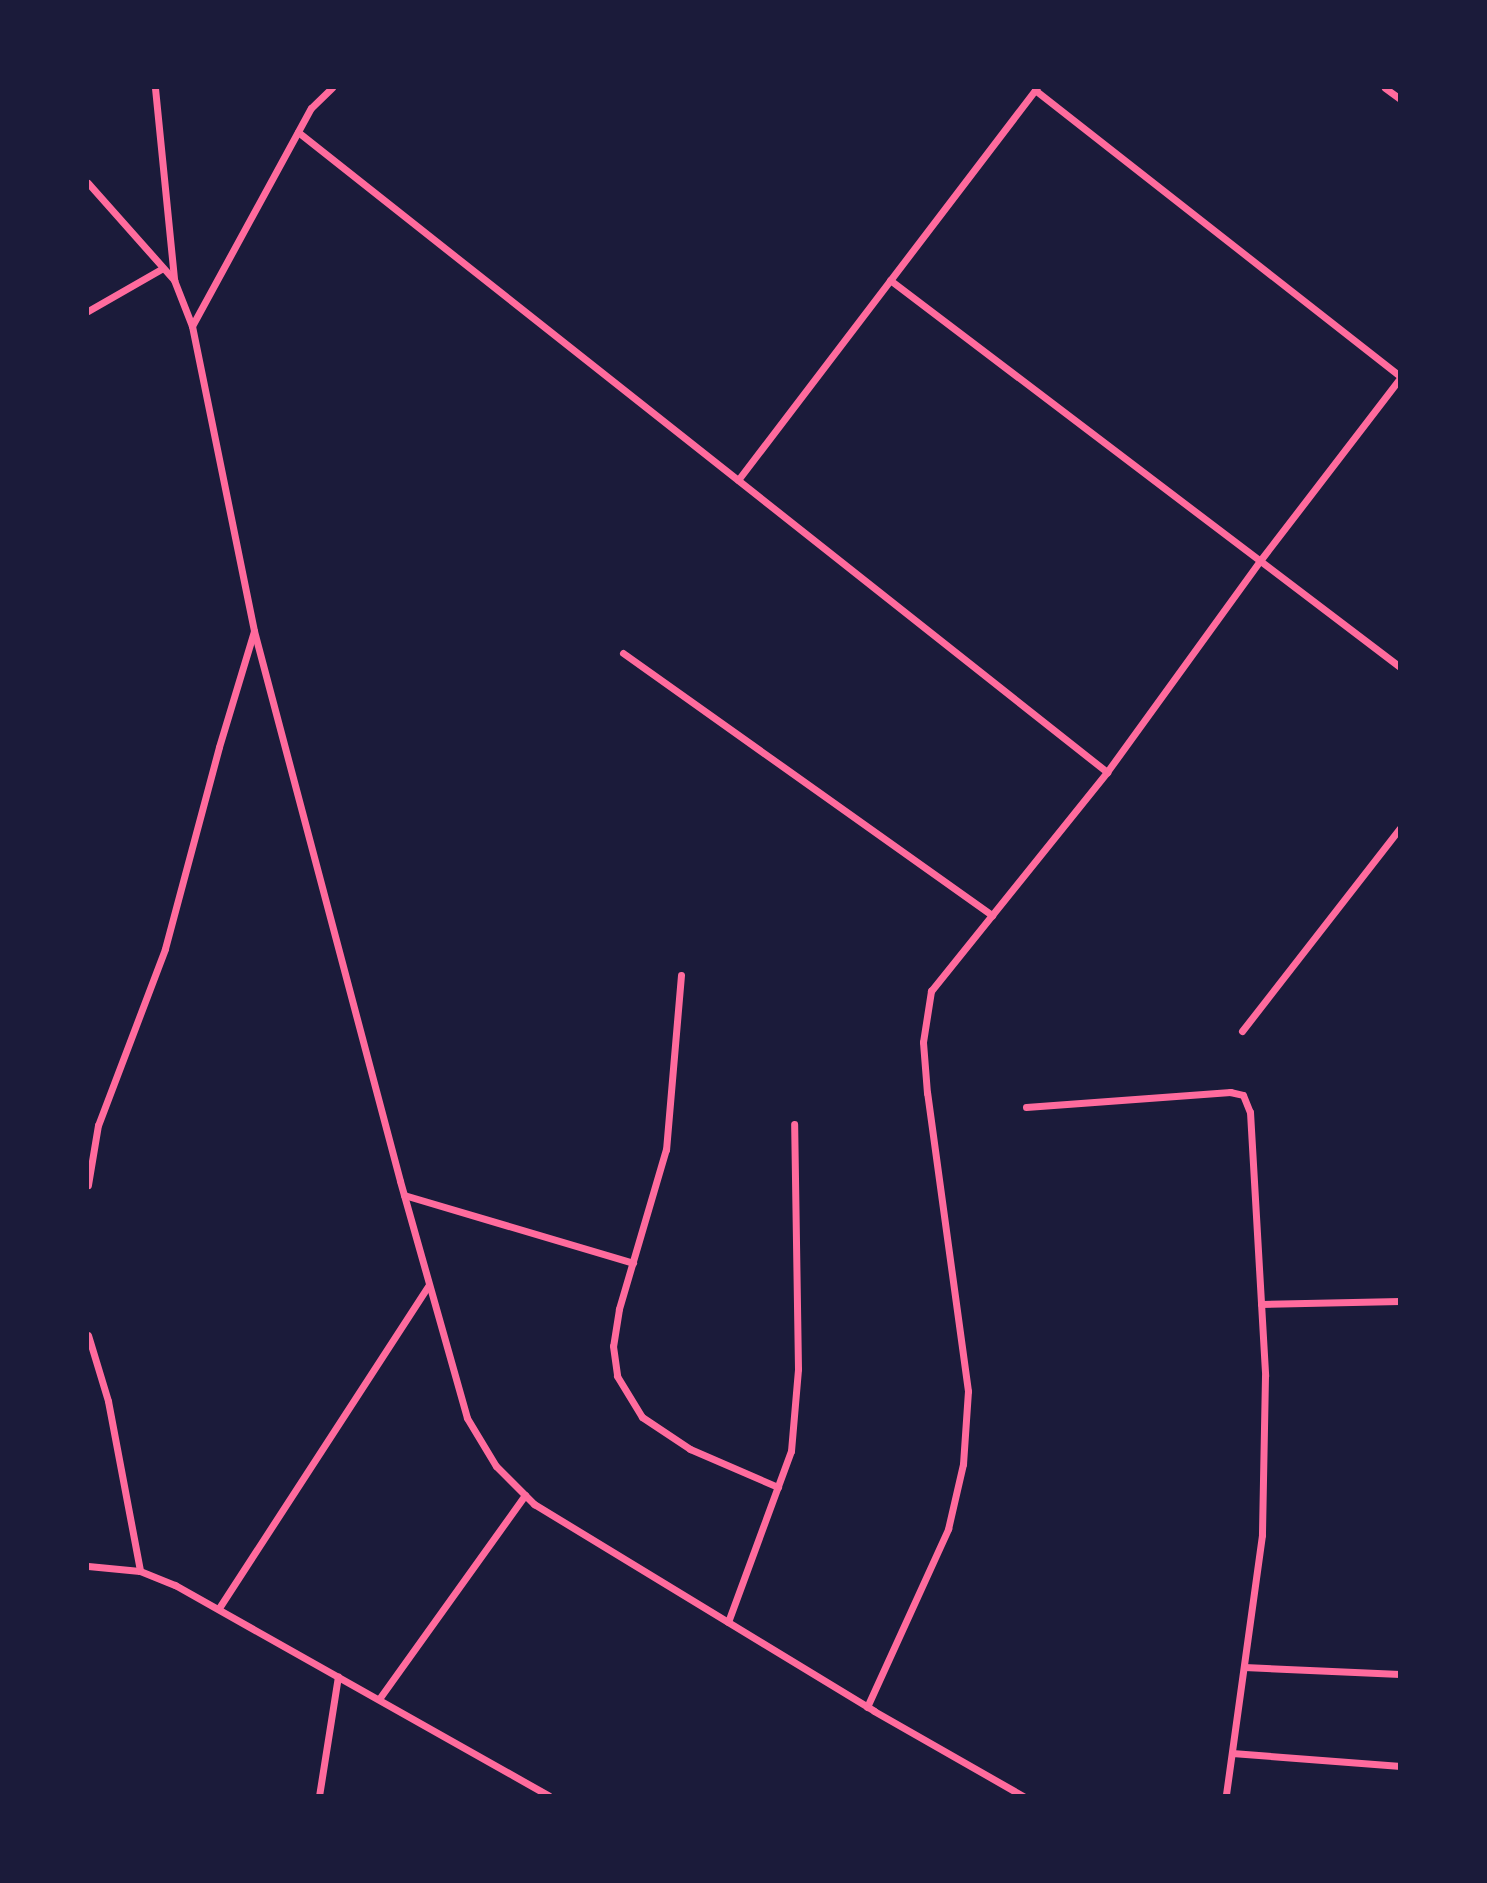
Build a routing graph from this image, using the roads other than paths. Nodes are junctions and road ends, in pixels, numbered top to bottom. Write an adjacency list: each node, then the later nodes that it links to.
1 (155, 88): 9 (street)
2 (332, 88): 6 (street)
3 (1385, 88): 5 (street)
4 (1036, 89): 10 (street); 13 (street)
5 (1399, 99)
6 (298, 132): 12 (street); 14 (street)
7 (88, 183): 8 (street)
8 (163, 268): 9 (street); 11 (street)
9 (174, 280): 12 (street)
10 (890, 280): 14 (street); 15 (street)
11 (88, 311)
12 (192, 326): 16 (street)
13 (1399, 377): 15 (street)
14 (738, 480): 19 (street)
15 (1259, 562): 18 (street); 19 (street)
16 (254, 631): 26 (street); 27 (street)
17 (623, 653): 21 (street)
18 (1399, 667)
19 (1107, 772): 21 (street)
20 (1399, 828): 23 (street)
21 (992, 915): 43 (street)
22 (681, 975): 28 (street)
23 (1242, 1031)
24 (1026, 1107): 31 (street)
25 (794, 1124): 33 (street)
26 (88, 1185)
27 (404, 1195): 28 (street); 29 (street)
28 (633, 1263): 33 (street)
29 (429, 1285): 34 (street); 37 (street)
30 (1399, 1301): 31 (street)
31 (1261, 1304): 39 (street)
32 (88, 1335): 36 (street)
33 (778, 1486): 38 (street)
34 (525, 1495): 38 (street); 42 (street)
35 (88, 1566): 36 (street)
36 (140, 1571): 37 (street)
37 (219, 1608): 41 (street)
38 (728, 1622): 43 (street)
39 (1244, 1667): 40 (street); 44 (street)
40 (1399, 1674)
41 (338, 1676): 42 (street); 46 (street)
42 (379, 1699): 47 (street)
43 (867, 1706): 48 (street)
44 (1232, 1753): 45 (street); 49 (street)
45 (1399, 1766)
46 (319, 1796)
47 (550, 1796)
48 (1023, 1796)
49 (1226, 1796)

